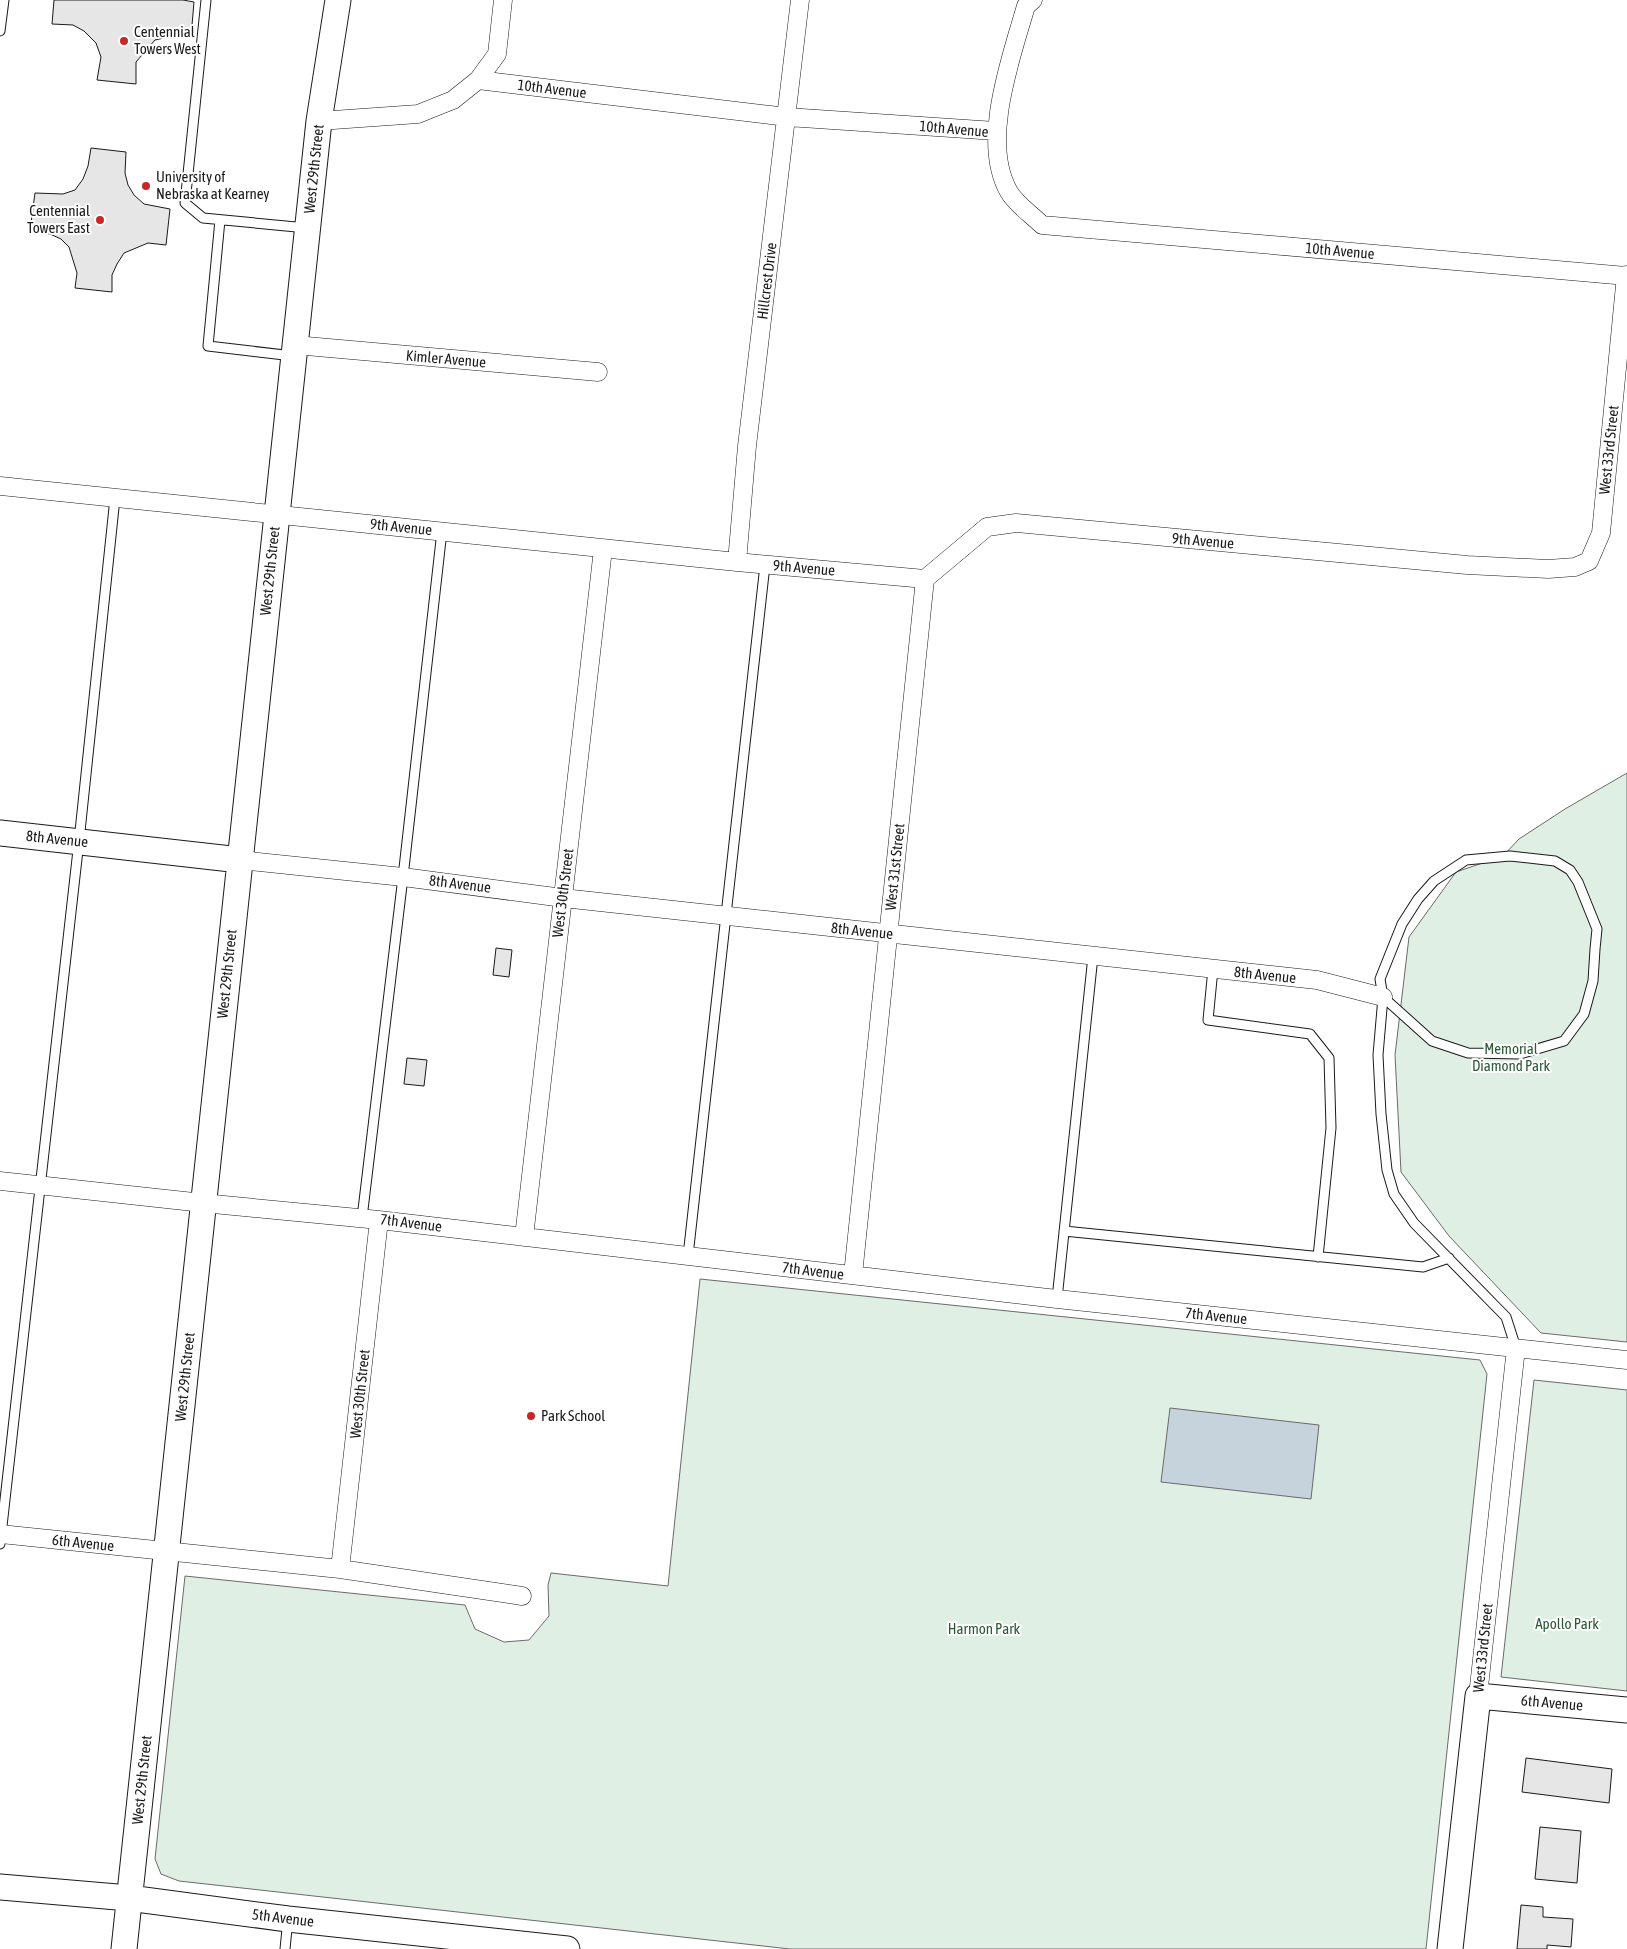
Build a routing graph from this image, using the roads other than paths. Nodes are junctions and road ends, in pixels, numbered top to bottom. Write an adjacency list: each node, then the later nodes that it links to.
1 (4, 0): 7 (lane)
2 (206, 0): 12 (lane)
3 (338, 0): 10 (street, West 29th Street)
4 (503, 0): 8 (street)
5 (800, 0): 9 (street, Hillcrest Drive)
6 (1033, 0): 11 (street)
7 (0, 31)
8 (478, 80): 9 (street, 10th Avenue); 10 (street)
9 (787, 117): 11 (street, 10th Avenue); 22 (street, Hillcrest Drive)
10 (318, 121): 13 (street, West 29th Street)
11 (996, 131): 14 (street, 10th Avenue)
12 (220, 220): 13 (lane); 15 (lane)
13 (307, 228): 15 (street, West 29th Street)
14 (1626, 276): 23 (street, West 33rd Street)
15 (294, 351): 16 (street, Kimler Avenue); 19 (street, West 29th Street)
16 (598, 372)
17 (0, 486): 18 (street, 9th Avenue)
18 (115, 498): 19 (street, 9th Avenue); 27 (lane)
19 (276, 515): 20 (street, 9th Avenue); 28 (street, West 29th Street)
20 (442, 532): 21 (street, 9th Avenue); 29 (lane)
21 (603, 549): 22 (street, 9th Avenue); 30 (street, West 30th Street)
22 (737, 562): 24 (street, 9th Avenue)
23 (1589, 562): 25 (street, 9th Avenue)
24 (766, 565): 25 (street, 9th Avenue); 31 (lane)
25 (925, 578): 32 (street, West 31st Street)
26 (0, 833): 27 (street, 8th Avenue)
27 (79, 841): 28 (street, 8th Avenue); 37 (lane)
28 (240, 860): 29 (street, 8th Avenue); 38 (street, West 29th Street)
29 (403, 877): 30 (street, 8th Avenue); 39 (lane)
30 (563, 898): 31 (street, 8th Avenue); 41 (street, West 30th Street)
31 (726, 916): 32 (street, 8th Avenue); 42 (lane)
32 (888, 933): 33 (street, 8th Avenue); 45 (street, West 31st Street)
33 (1093, 956): 34 (street, 8th Avenue); 40 (lane)
34 (1213, 969): 35 (street, 8th Avenue); 43 (lane)
35 (1383, 997): 35 (lane); 44 (lane)
36 (0, 1181): 37 (street, 7th Avenue)
37 (39, 1186): 38 (street, 7th Avenue); 49 (lane)
38 (203, 1203): 39 (street, 7th Avenue); 50 (street, West 29th Street)
39 (371, 1219): 41 (street, 7th Avenue); 51 (street, West 30th Street)
40 (1064, 1231): 43 (lane); 46 (lane)
41 (524, 1236): 42 (street, 7th Avenue)
42 (688, 1256): 45 (street, 7th Avenue)
43 (1318, 1257): 44 (lane)
44 (1449, 1258): 47 (lane)
45 (853, 1276): 46 (street, 7th Avenue)
46 (1057, 1299): 47 (street, 7th Avenue)
47 (1516, 1348): 48 (street, 7th Avenue); 53 (street, West 33rd Street)
48 (1627, 1360)
49 (0, 1537): 50 (street, 6th Avenue)
50 (166, 1552): 51 (street, 6th Avenue); 56 (street, West 29th Street)
51 (340, 1569): 52 (street, 6th Avenue)
52 (522, 1596)
53 (1478, 1696): 54 (street, 6th Avenue); 62 (street, West 33rd Street)
54 (1627, 1710)
55 (0, 1887): 56 (street, 5th Avenue)
56 (129, 1898): 57 (street, 5th Avenue); 59 (street, West 29th Street)
57 (288, 1919): 58 (street, 5th Avenue); 60 (lane)
58 (450, 1943): 61 (street, 5th Avenue)
59 (124, 1949)
60 (285, 1949)
61 (567, 1949)
62 (1450, 1949)

